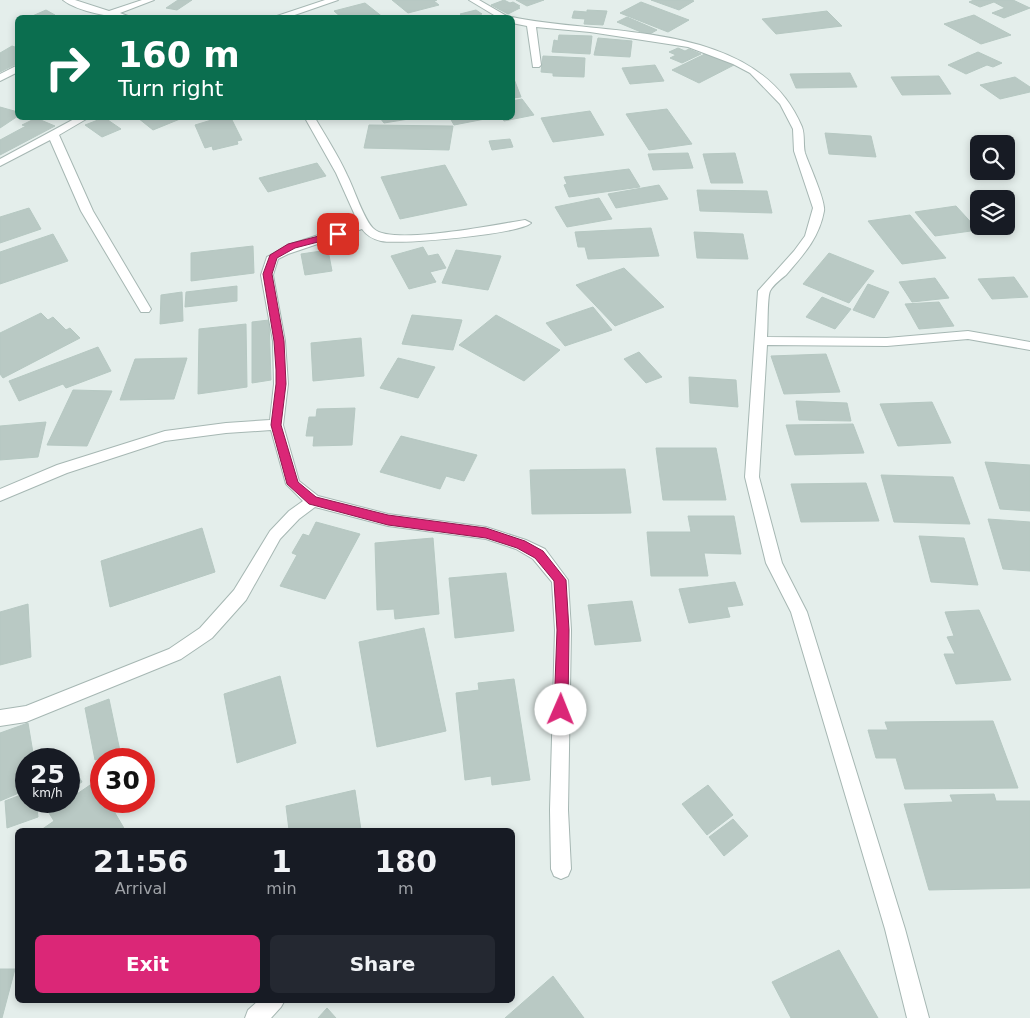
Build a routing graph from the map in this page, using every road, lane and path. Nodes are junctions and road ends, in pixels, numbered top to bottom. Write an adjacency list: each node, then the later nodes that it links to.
1 (67, 0): 7 (street)
2 (150, 0): 8 (street)
3 (308, 0): 6 (street)
4 (334, 0): 6 (street)
5 (473, 0): 12 (street)
6 (317, 6): 11 (street)
7 (101, 12): 8 (street); 9 (street)
8 (111, 14): 10 (street)
9 (97, 15)
10 (116, 15)
11 (286, 15)
12 (500, 15)
13 (515, 21): 14 (street)
14 (531, 24): 15 (street); 25 (street)
15 (536, 65)
16 (15, 70): 17 (street)
17 (0, 78)
18 (79, 120): 20 (street)
19 (311, 120): 23 (street)
20 (53, 134): 21 (street); 24 (street)
21 (0, 163)
22 (525, 223): 23 (street)
23 (364, 224): 27 (street)
24 (145, 309)
25 (761, 341): 26 (street); 34 (street)
26 (1030, 346)
27 (276, 425): 28 (street); 29 (street)
28 (0, 495)
29 (313, 500): 30 (street); 31 (street)
30 (0, 718)
31 (562, 869)
32 (271, 1003): 33 (street)
33 (256, 1018)
34 (918, 1018)

